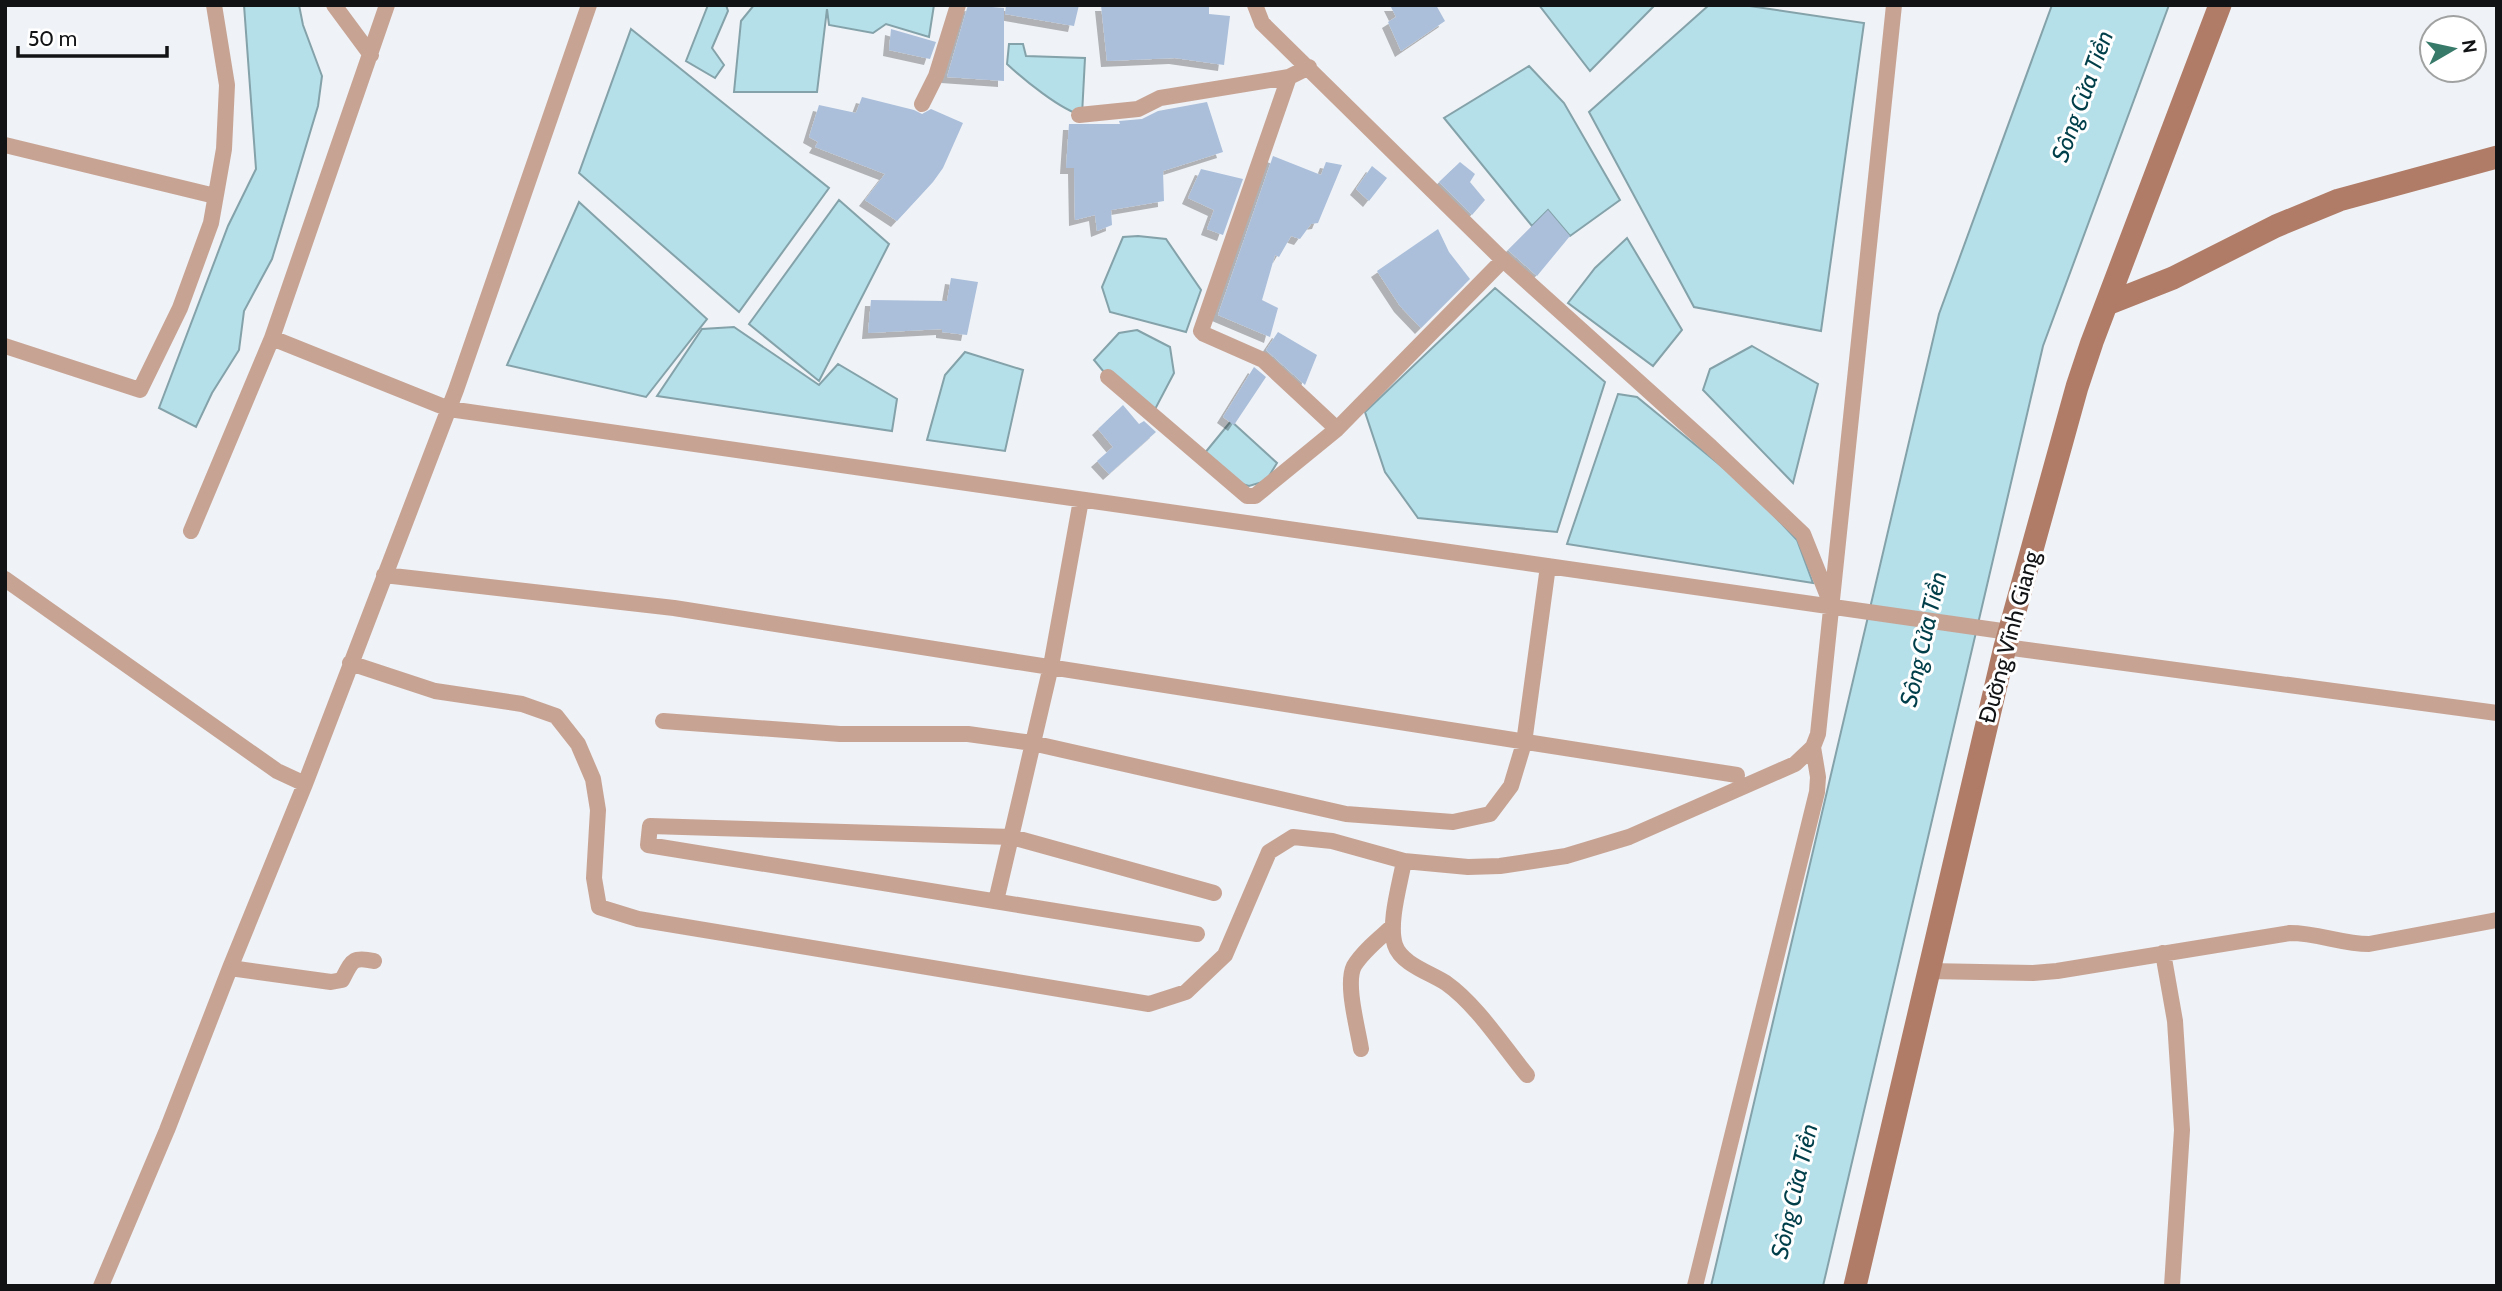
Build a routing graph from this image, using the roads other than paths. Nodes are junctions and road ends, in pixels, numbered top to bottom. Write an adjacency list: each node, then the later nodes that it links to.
1 (215, 5): 16 (street)
2 (334, 5): 9 (street)
3 (387, 5): 9 (street)
4 (589, 5): 22 (street)
5 (958, 5): 12 (street)
6 (1255, 5): 10 (street)
7 (1894, 5): 29 (street)
8 (2220, 5): 18 (street, Đường Vĩnh Giang)
9 (371, 55): 19 (street)
10 (1309, 67): 11 (street); 17 (street)
11 (1289, 77): 13 (street); 23 (street)
12 (922, 104)
13 (1079, 116)
14 (5, 145): 16 (street)
15 (2497, 157): 18 (street)
16 (215, 197): 20 (street)
17 (1503, 260): 23 (street); 29 (street)
18 (2107, 304): 30 (street, Đường Vĩnh Giang)
19 (272, 338): 22 (street); 25 (street)
20 (5, 346)
21 (1108, 377): 23 (street)
22 (449, 410): 24 (street); 27 (street)
23 (1337, 429)
24 (1081, 500): 26 (street); 32 (street)
25 (191, 531)
26 (1548, 566): 29 (street); 36 (street)
27 (384, 575): 31 (street); 32 (street)
28 (5, 579): 39 (street)
29 (1832, 607): 30 (street); 37 (street)
30 (2007, 640): 33 (street); 50 (street, Đường Vĩnh Giang)
31 (350, 663): 39 (street); 41 (street)
32 (1051, 666): 35 (street); 36 (street)
33 (2497, 713)
34 (663, 721): 35 (street)
35 (1032, 743): 36 (street); 40 (street)
36 (1524, 743): 38 (street)
37 (1813, 747): 41 (street); 54 (street)
38 (1737, 775)
39 (305, 784): 49 (street)
40 (1012, 837): 42 (street); 43 (street); 43 (street)
41 (1404, 861): 45 (street)
42 (1214, 893)
43 (996, 901): 46 (street)
44 (2497, 920): 47 (street)
45 (1393, 926): 51 (street); 52 (street)
46 (1197, 934)
47 (2163, 953): 50 (street); 56 (street)
48 (374, 961): 49 (street)
49 (230, 968): 53 (street)
50 (1928, 971): 55 (street, Đường Vĩnh Giang)
51 (1362, 1049)
52 (1527, 1075)
53 (101, 1286)
54 (1695, 1286)
55 (1855, 1286)
56 (2172, 1286)

